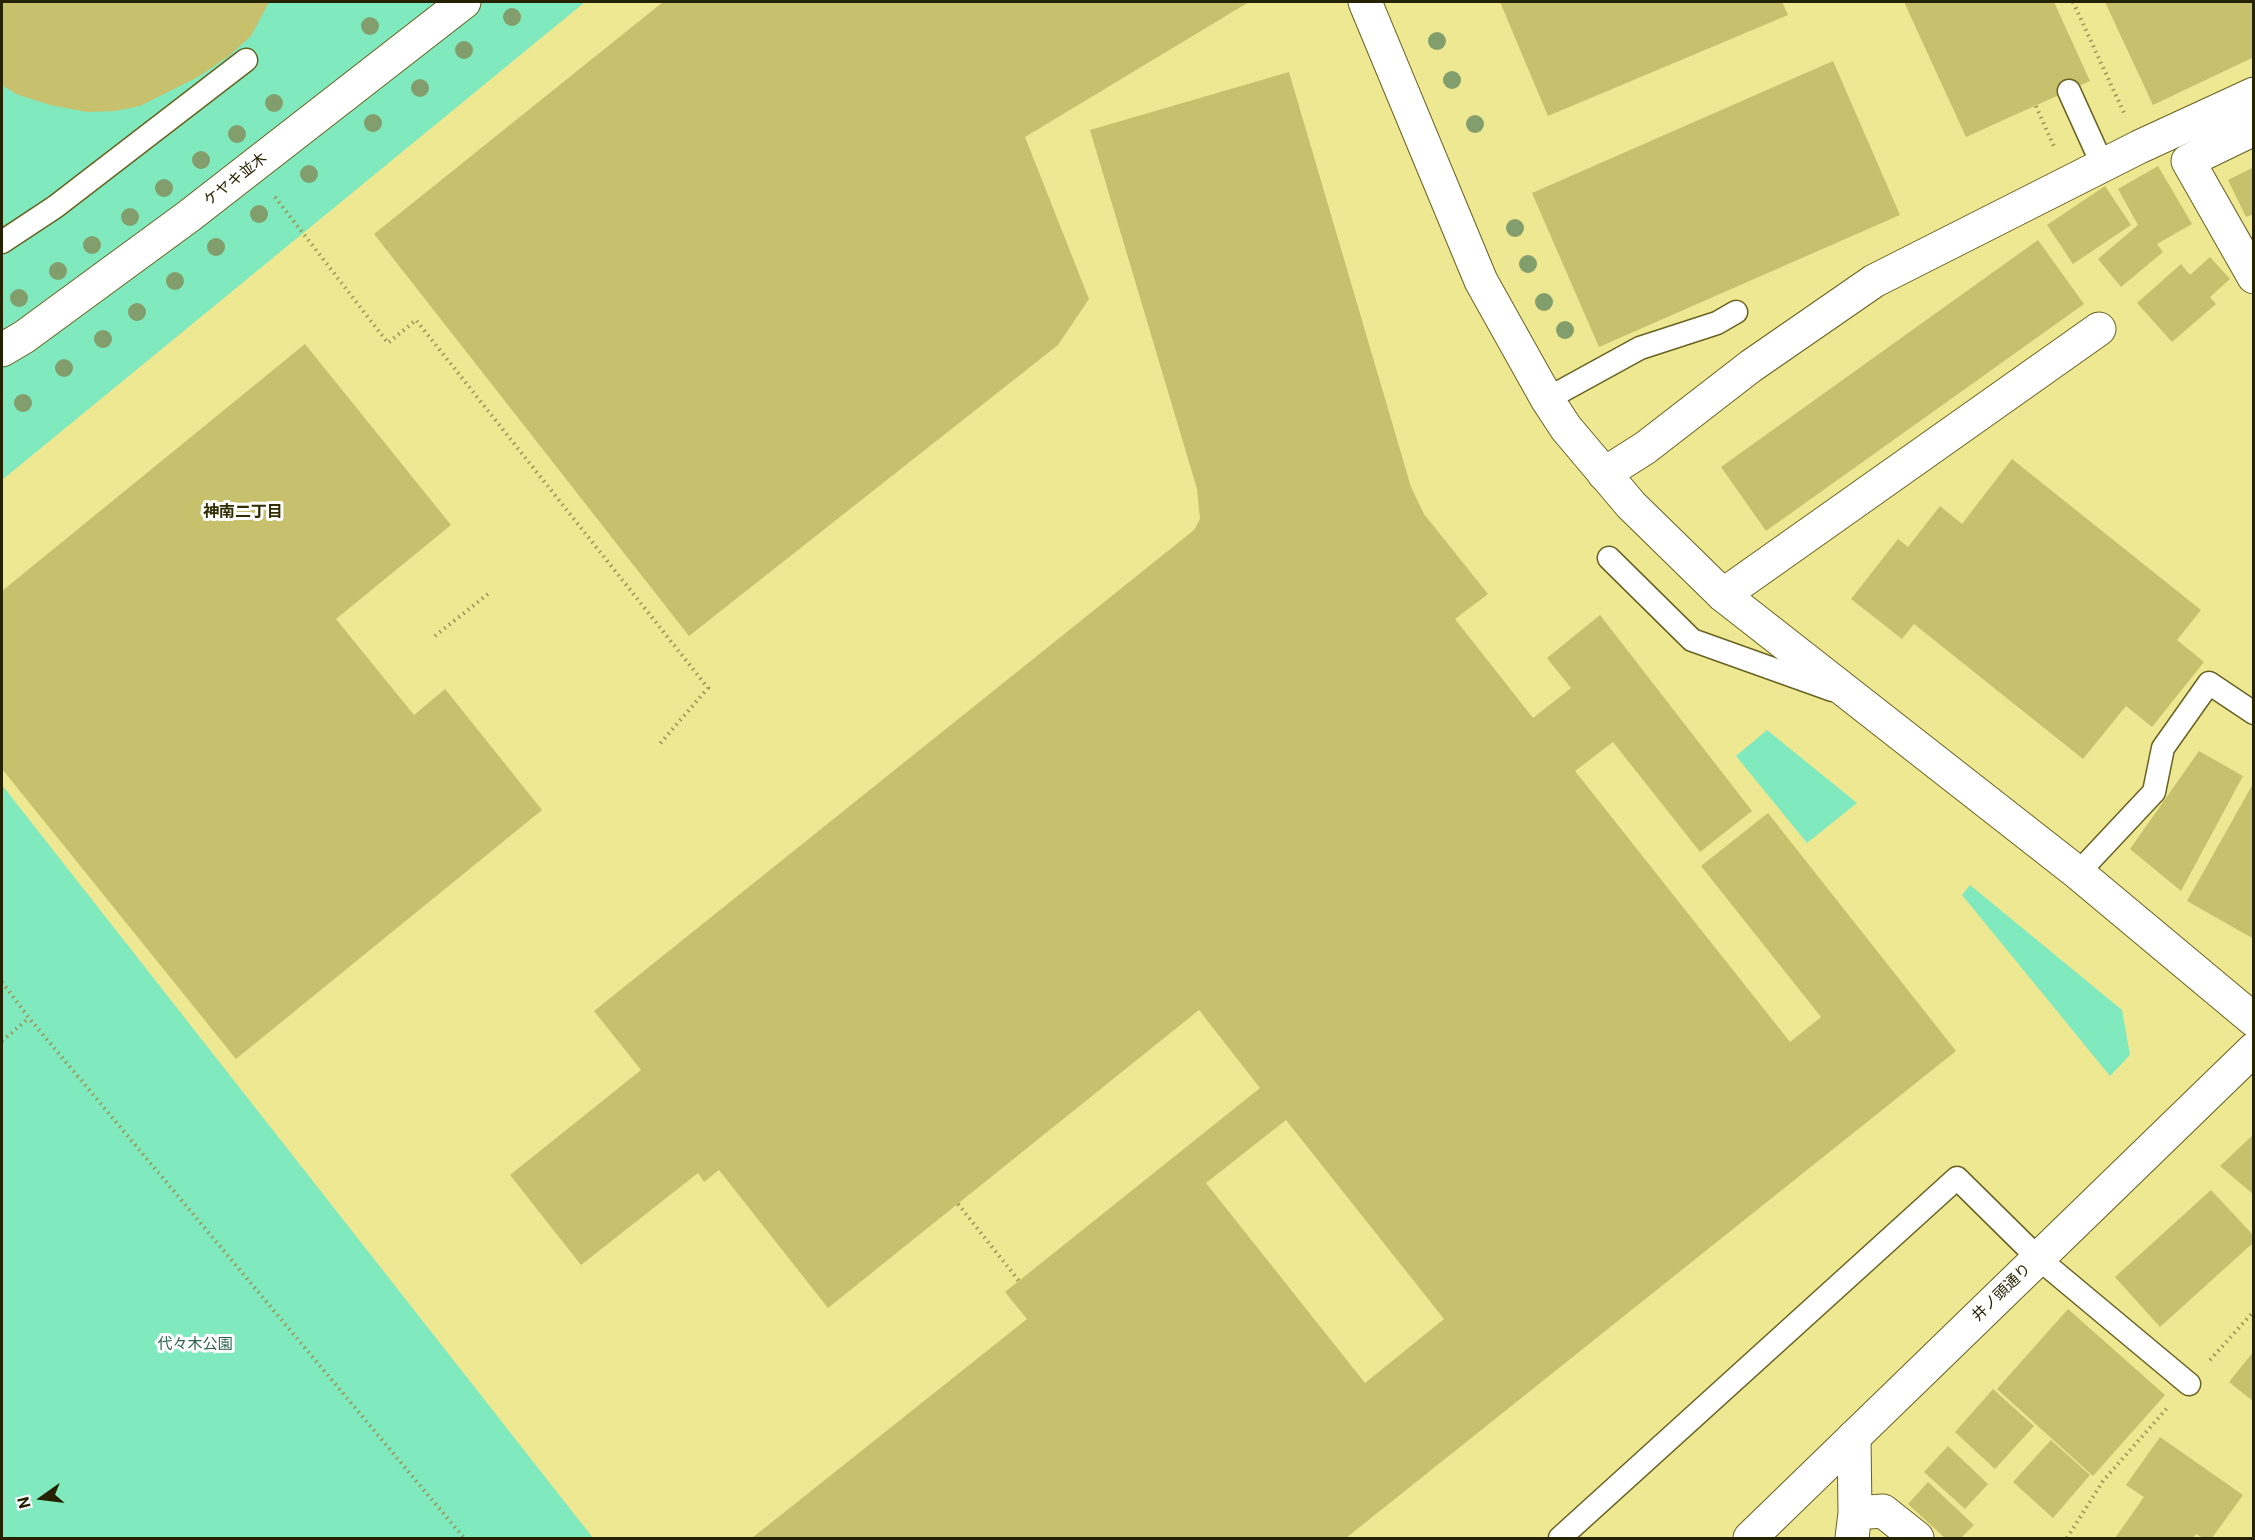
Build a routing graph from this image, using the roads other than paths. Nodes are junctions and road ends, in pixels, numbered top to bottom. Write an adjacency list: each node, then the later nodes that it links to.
1 (464, 2): 12 (street, ケヤキ並木)
2 (1365, 2): 13 (street)
3 (246, 60): 8 (lane)
4 (2069, 91): 7 (lane)
5 (2253, 94): 7 (street)
6 (2253, 129): 9 (street)
7 (2103, 166): 14 (street)
8 (2, 242)
9 (2253, 277)
10 (1736, 312): 13 (lane)
11 (2099, 329): 16 (street)
12 (2, 350)
13 (1547, 399): 14 (street)
14 (1604, 474): 16 (street)
15 (1609, 558): 17 (lane)
16 (1723, 595): 17 (street)
17 (1853, 697): 19 (street)
18 (2253, 712): 19 (lane)
19 (2078, 873): 20 (street)
20 (2253, 1020)
21 (2253, 1049): 22 (street, 井ノ頭通り)
22 (2038, 1258): 23 (lane); 24 (street, 井ノ頭通り); 26 (lane)
23 (2189, 1384)
24 (1854, 1437): 25 (street); 27 (street, 井ノ頭通り)
25 (1853, 1526): 28 (street)
26 (1560, 1539)
27 (1750, 1539)
28 (1917, 1539)

